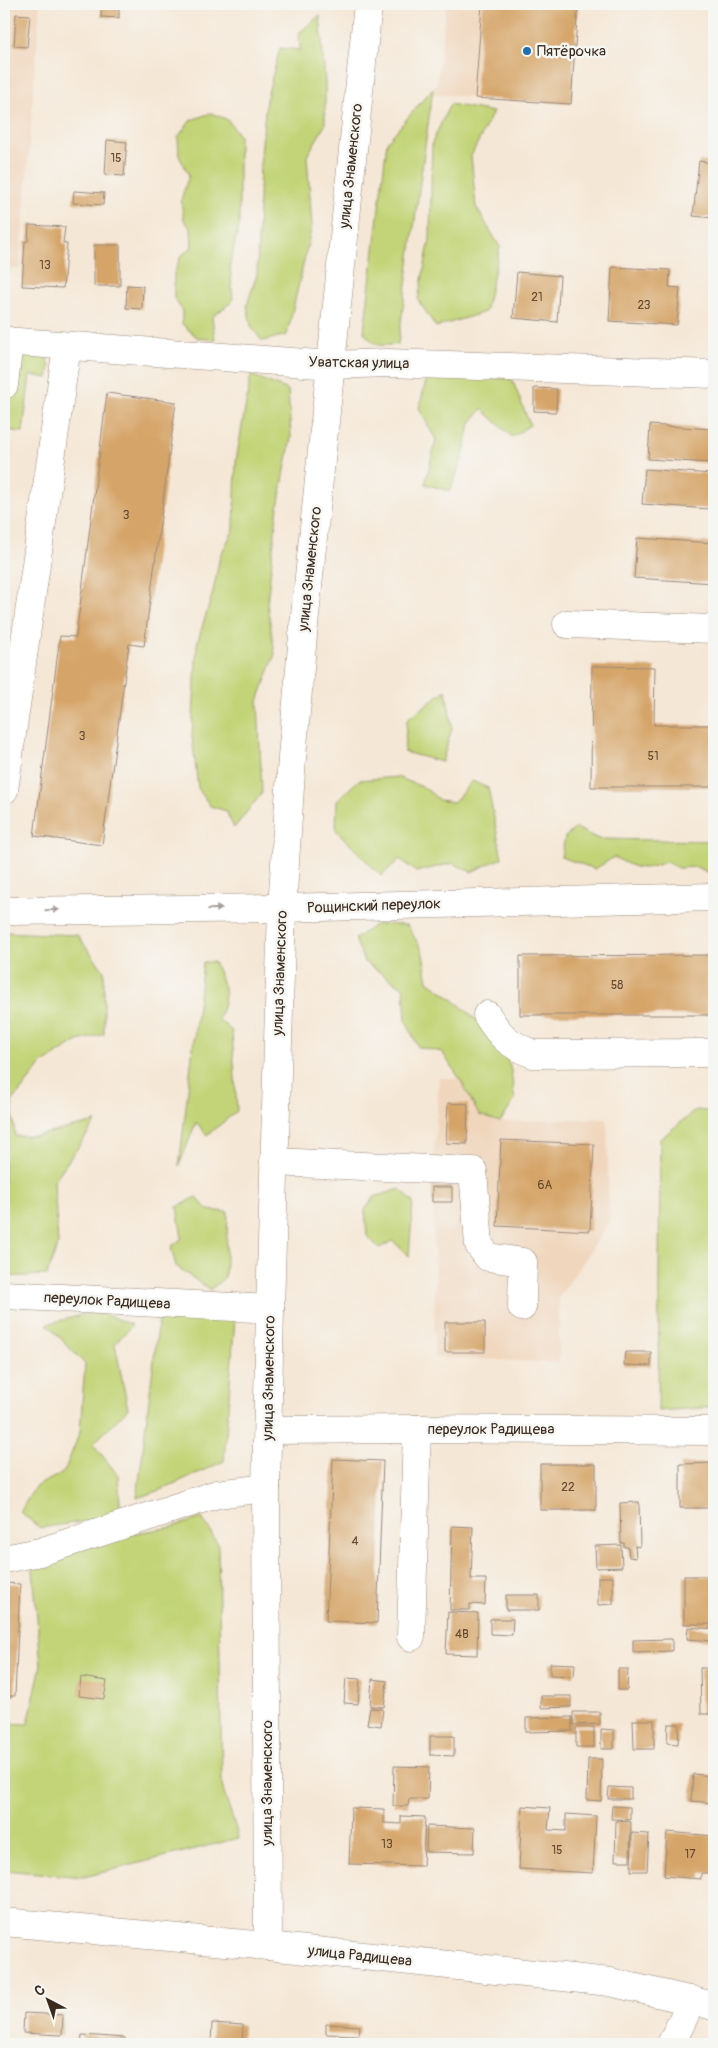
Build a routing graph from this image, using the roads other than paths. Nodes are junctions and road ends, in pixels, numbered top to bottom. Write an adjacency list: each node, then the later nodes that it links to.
1 (368, 4): 4 (street, улица Знаменского)
2 (6, 341): 3 (street, Уватская улица); 6 (street)
3 (67, 346): 4 (street, Уватская улица); 9 (street)
4 (332, 365): 5 (street, Уватская улица); 11 (street, улица Знаменского)
5 (714, 374)
6 (4, 385)
7 (567, 624): 8 (street)
8 (714, 629)
9 (4, 790)
10 (714, 896): 11 (street, Рощинский переулок)
11 (282, 908): 12 (street, Рощинский переулок, one-way to 11); 15 (street, улица Знаменского)
12 (4, 911)
13 (487, 1016): 14 (street)
14 (714, 1053)
15 (274, 1162): 17 (street); 18 (street, улица Знаменского)
16 (4, 1295): 18 (street, переулок Радищева)
17 (522, 1307)
18 (270, 1310): 20 (street, улица Знаменского)
19 (417, 1429): 20 (street, переулок Радищева); 21 (street, переулок Радищева); 24 (street)
20 (268, 1430): 22 (street, улица Знаменского)
21 (714, 1431)
22 (266, 1488): 23 (street); 26 (street, улица Знаменского)
23 (4, 1558)
24 (411, 1637)
25 (4, 1922): 26 (street, улица Радищева)
26 (268, 1946): 27 (street, улица Радищева)
27 (703, 2003): 28 (street)
28 (671, 2044)

